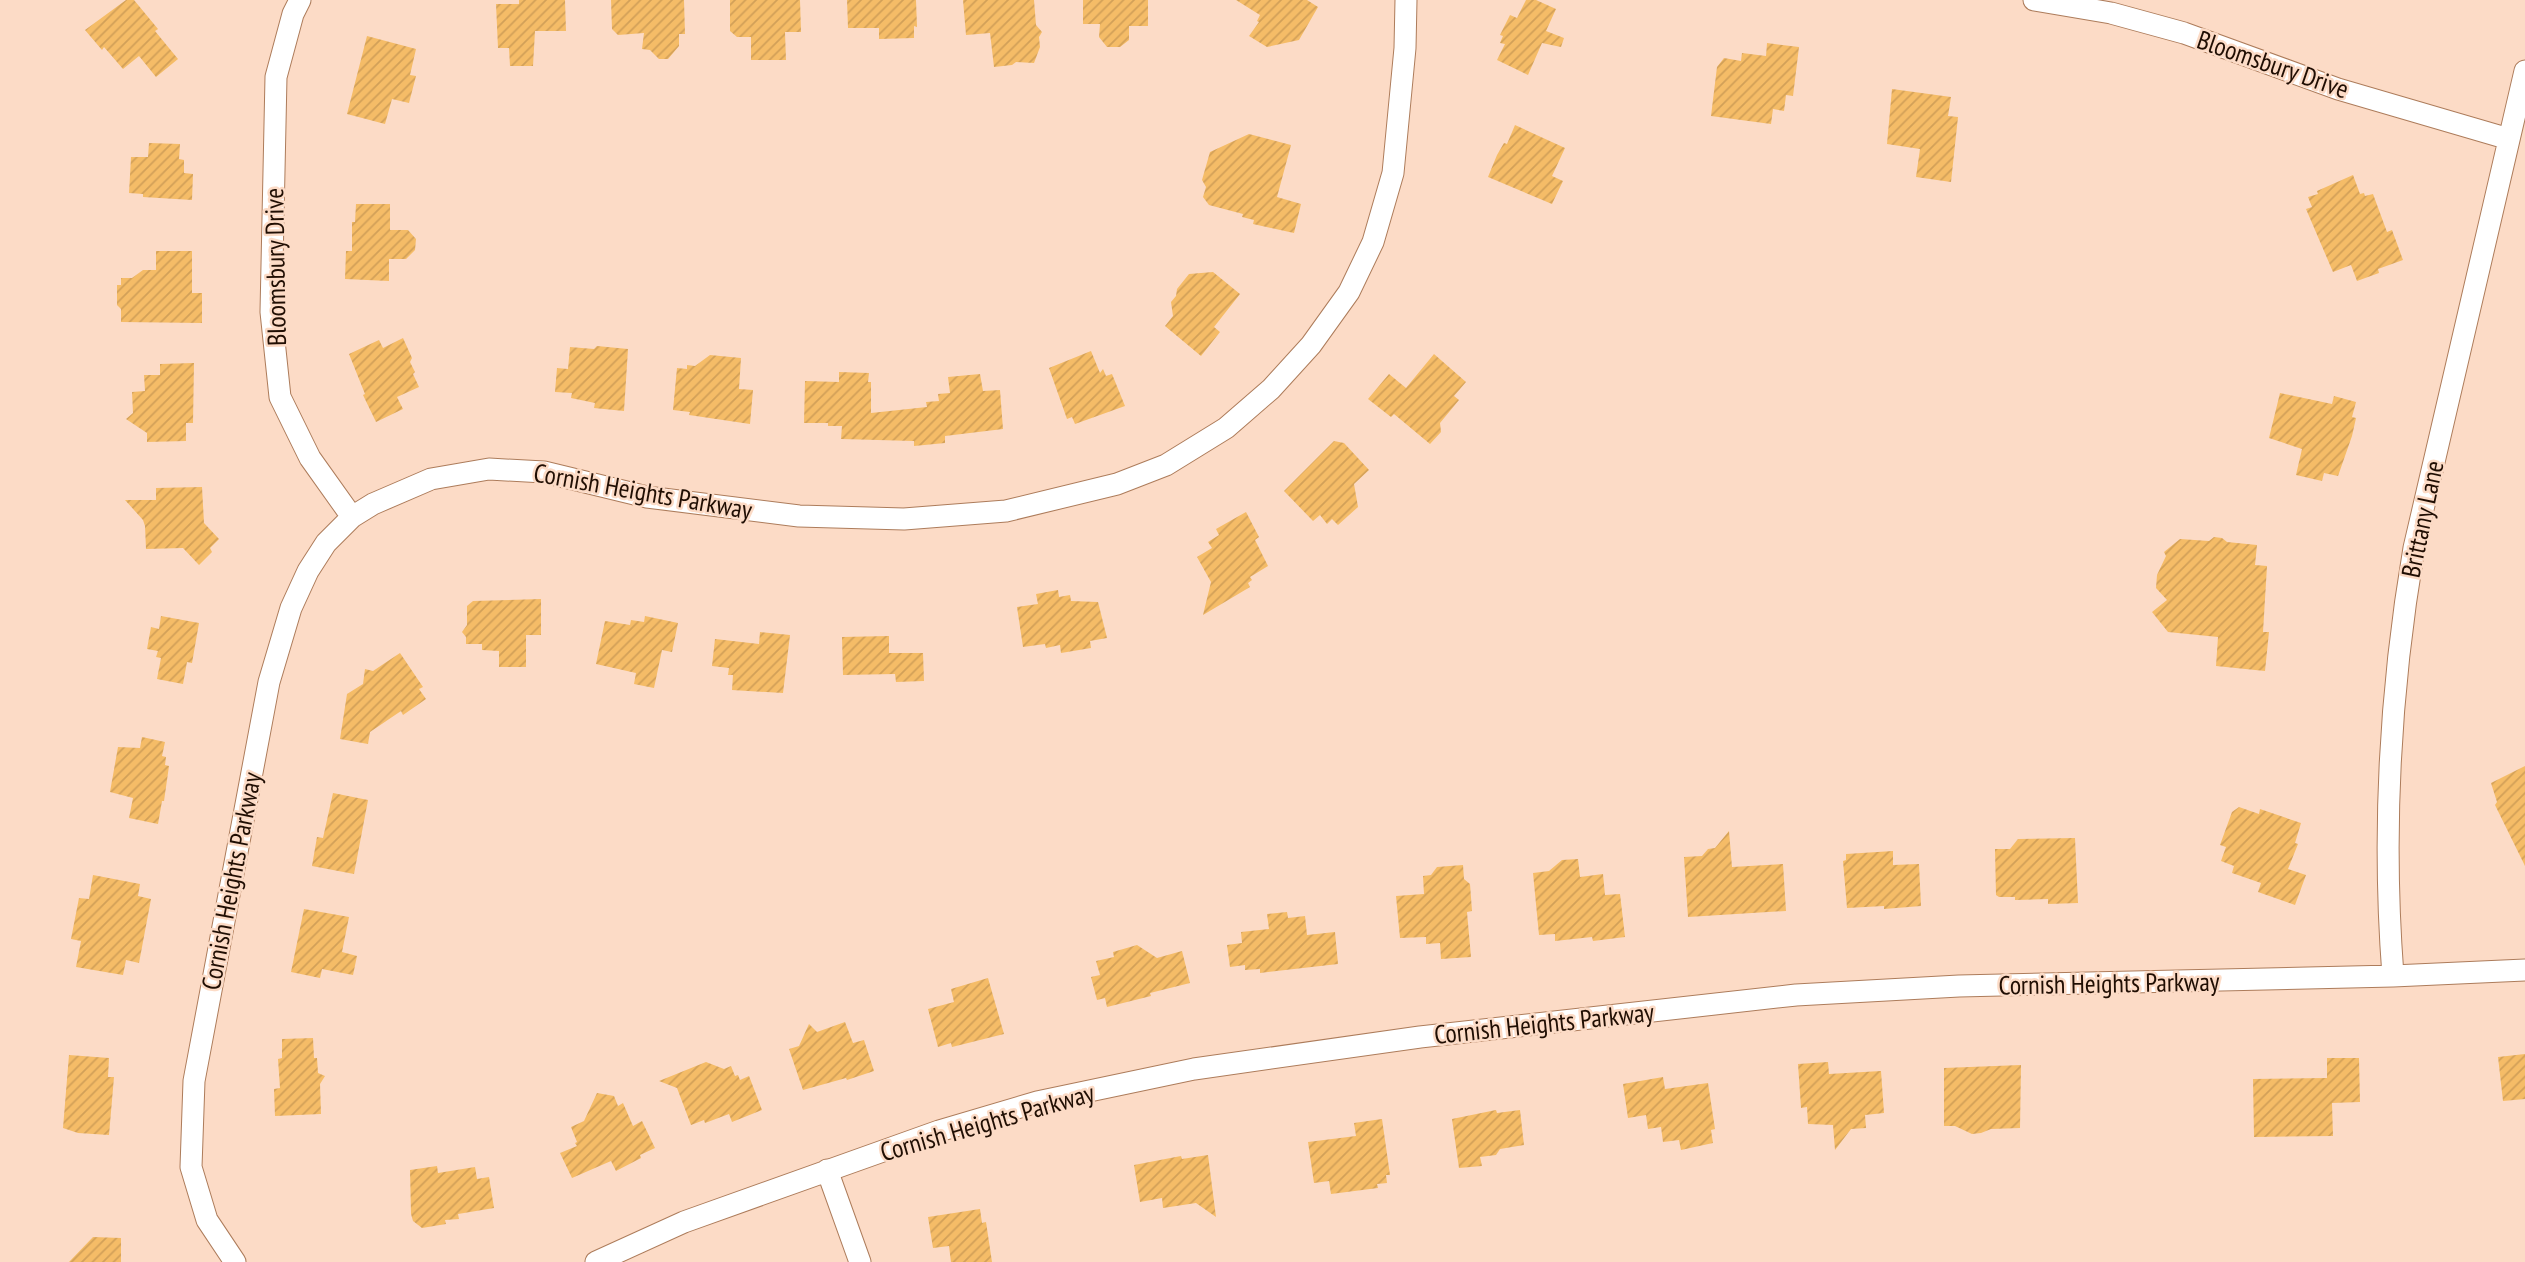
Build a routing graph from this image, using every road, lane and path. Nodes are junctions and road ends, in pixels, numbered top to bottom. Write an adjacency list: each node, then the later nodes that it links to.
1 (300, 0): 6 (street, Bloomsbury Drive)
2 (1406, 0): 6 (street, Cornish Heights Parkway)
3 (2034, 0): 5 (street, Bloomsbury Drive)
4 (2525, 71): 5 (street, Brittany Lane)
5 (2509, 139): 8 (street, Brittany Lane)
6 (352, 517): 10 (street, Cornish Heights Parkway)
7 (2525, 970): 8 (street, Cornish Heights Parkway)
8 (2393, 976): 9 (street, Cornish Heights Parkway)
9 (827, 1170): 11 (street, Cornish Heights Parkway); 12 (street)
10 (235, 1262)
11 (596, 1262)
12 (860, 1262)

